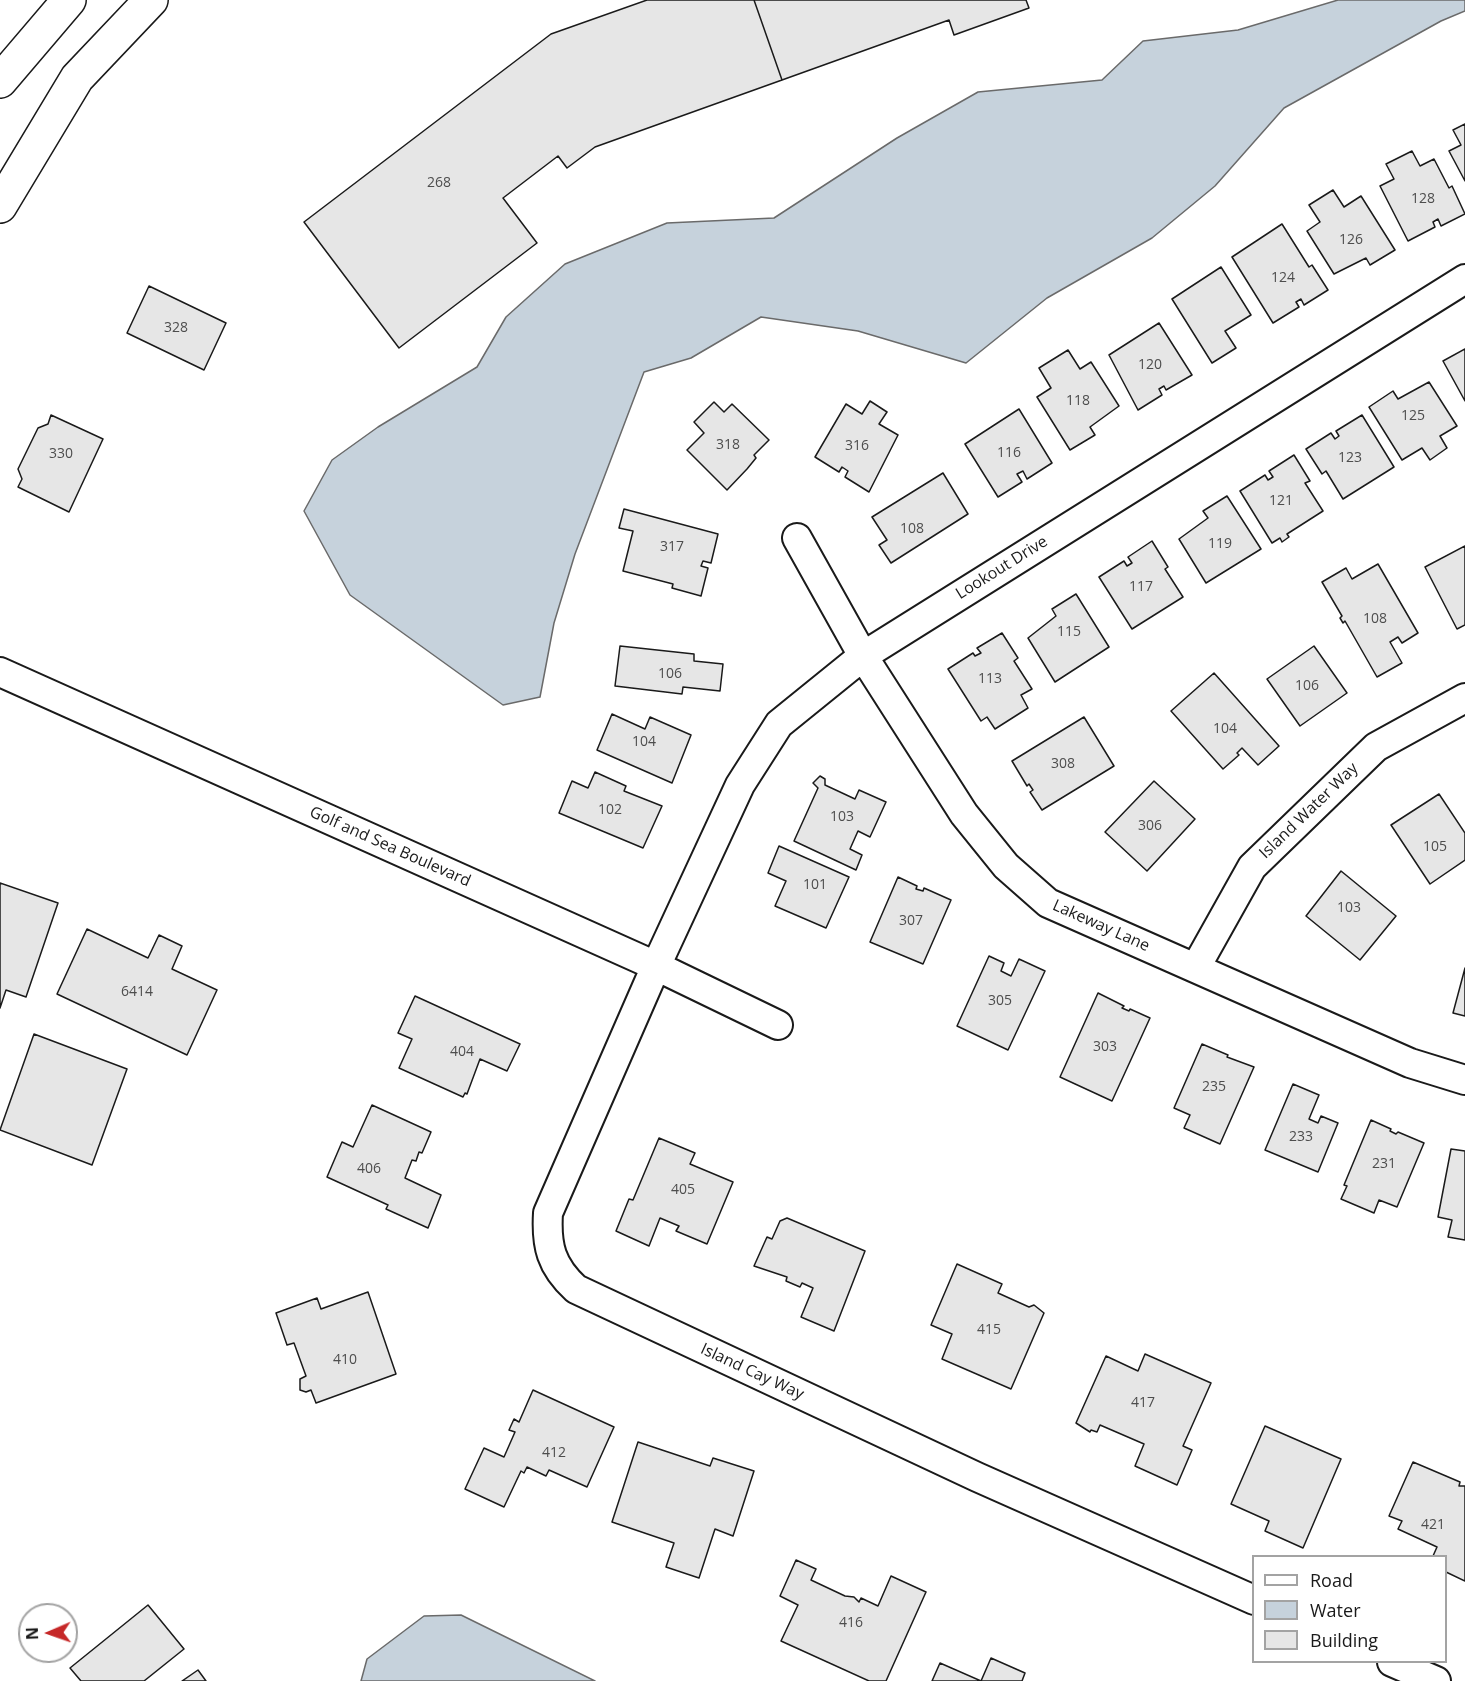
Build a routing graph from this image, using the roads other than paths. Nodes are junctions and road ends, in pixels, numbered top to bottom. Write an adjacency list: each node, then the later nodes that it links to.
1 (69, 0): 3 (main road)
2 (151, 0): 4 (main road)
3 (0, 81)
4 (0, 206)
5 (1465, 279): 7 (street, Lookout Drive)
6 (797, 538): 7 (street, Lakeway Lane)
7 (863, 656): 10 (street, Lookout Drive); 11 (street, Lakeway Lane)
8 (0, 672): 10 (street, Golf and Sea Boulevard)
9 (1465, 698): 11 (street, Island Water Way)
10 (656, 966): 12 (street, Golf and Sea Boulevard); 14 (street, Island Cay Way)
11 (1196, 967): 13 (street, Lakeway Lane)
12 (778, 1025)
13 (1465, 1080)
14 (1252, 1599)
15 (1394, 1663): 16 (street)
16 (1436, 1681)

